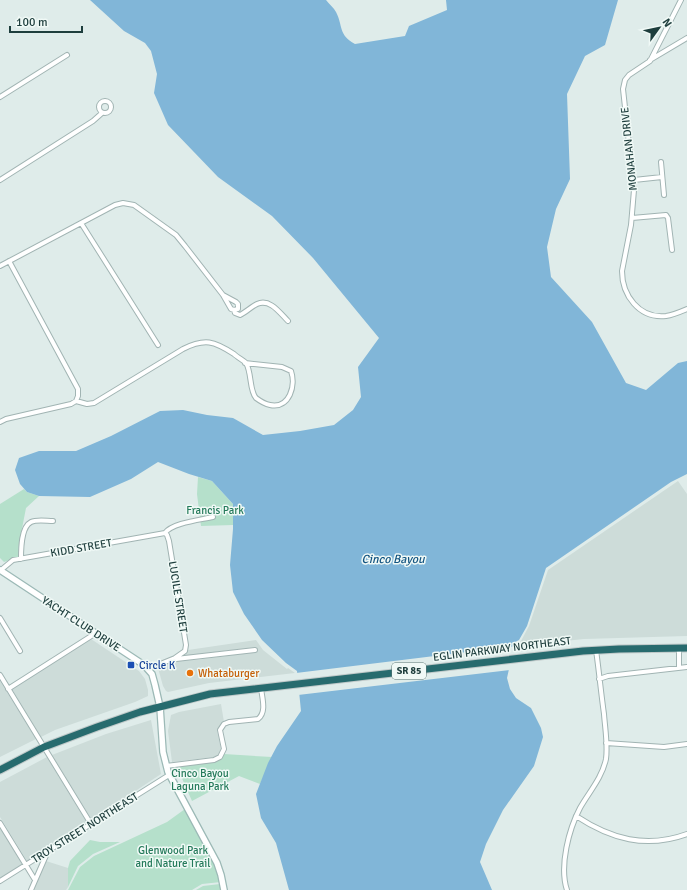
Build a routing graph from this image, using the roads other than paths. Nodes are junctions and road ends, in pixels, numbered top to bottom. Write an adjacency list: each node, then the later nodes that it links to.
1 (681, 0): 4 (street, MONAHAN DRIVE)
2 (687, 38): 4 (street)
3 (67, 55): 5 (street)
4 (650, 60): 10 (street, MONAHAN DRIVE)
5 (0, 97)
6 (102, 113): 9 (street)
7 (661, 162): 8 (street)
8 (662, 177): 10 (street); 11 (street)
9 (0, 180)
10 (634, 180): 12 (street, MONAHAN DRIVE)
11 (664, 196)
12 (632, 218): 14 (street); 19 (street, MONAHAN DRIVE)
13 (81, 223): 15 (street); 17 (street); 21 (street)
14 (672, 250)
15 (9, 261): 16 (street); 23 (street)
16 (0, 266)
17 (223, 295): 18 (street); 18 (street)
18 (234, 310): 20 (street)
19 (687, 310)
20 (288, 321)
21 (158, 345)
22 (245, 362): 22 (street); 23 (street)
23 (76, 401): 24 (street)
24 (0, 422)
25 (213, 517): 27 (street, KIDD STREET)
26 (53, 521): 28 (street)
27 (165, 533): 28 (street, KIDD STREET); 37 (street, LUCILE STREET)
28 (21, 559): 29 (street, KIDD STREET)
29 (0, 570): 31 (main road, YACHT CLUB DRIVE)
30 (0, 618): 36 (street)
31 (96, 633): 40 (main road, YACHT CLUB DRIVE); 44 (street)
32 (679, 648): 33 (highway, EGLIN PARKWAY NORTHEAST / SR 85); 35 (highway, EGLIN PARKWAY NORTHEAST / SR 85); 39 (street)
33 (687, 648)
34 (254, 650): 37 (street)
35 (596, 650): 42 (street); 43 (highway, EGLIN PARKWAY NORTHEAST / SR 85)
36 (20, 651)
37 (175, 658): 40 (street)
38 (687, 666): 39 (street)
39 (679, 668): 42 (street)
40 (148, 669): 45 (main road)
41 (0, 676): 44 (street)
42 (599, 679): 46 (street)
43 (261, 688): 45 (highway, EGLIN PARKWAY NORTHEAST / SR 85); 49 (street)
44 (8, 689): 48 (street)
45 (160, 707): 48 (highway, EGLIN PARKWAY NORTHEAST / SR 85); 49 (main road)
46 (606, 743): 47 (street); 52 (street)
47 (687, 744)
48 (44, 747): 50 (highway, EGLIN PARKWAY NORTHEAST / SR 85); 54 (street)
49 (166, 766): 51 (main road)
50 (0, 770)
51 (169, 774): 54 (street, TROY STREET NORTHEAST); 61 (main road)
52 (576, 816): 55 (street); 62 (street)
53 (0, 823): 57 (street)
54 (91, 824): 56 (street, TROY STREET NORTHEAST)
55 (687, 834)
56 (48, 851): 57 (street, TROY STREET NORTHEAST); 58 (street)
57 (26, 864): 58 (street); 59 (street, TROY STREET NORTHEAST)
58 (35, 880): 60 (street)
59 (0, 881)
60 (31, 890)
61 (224, 890)
62 (567, 890)

